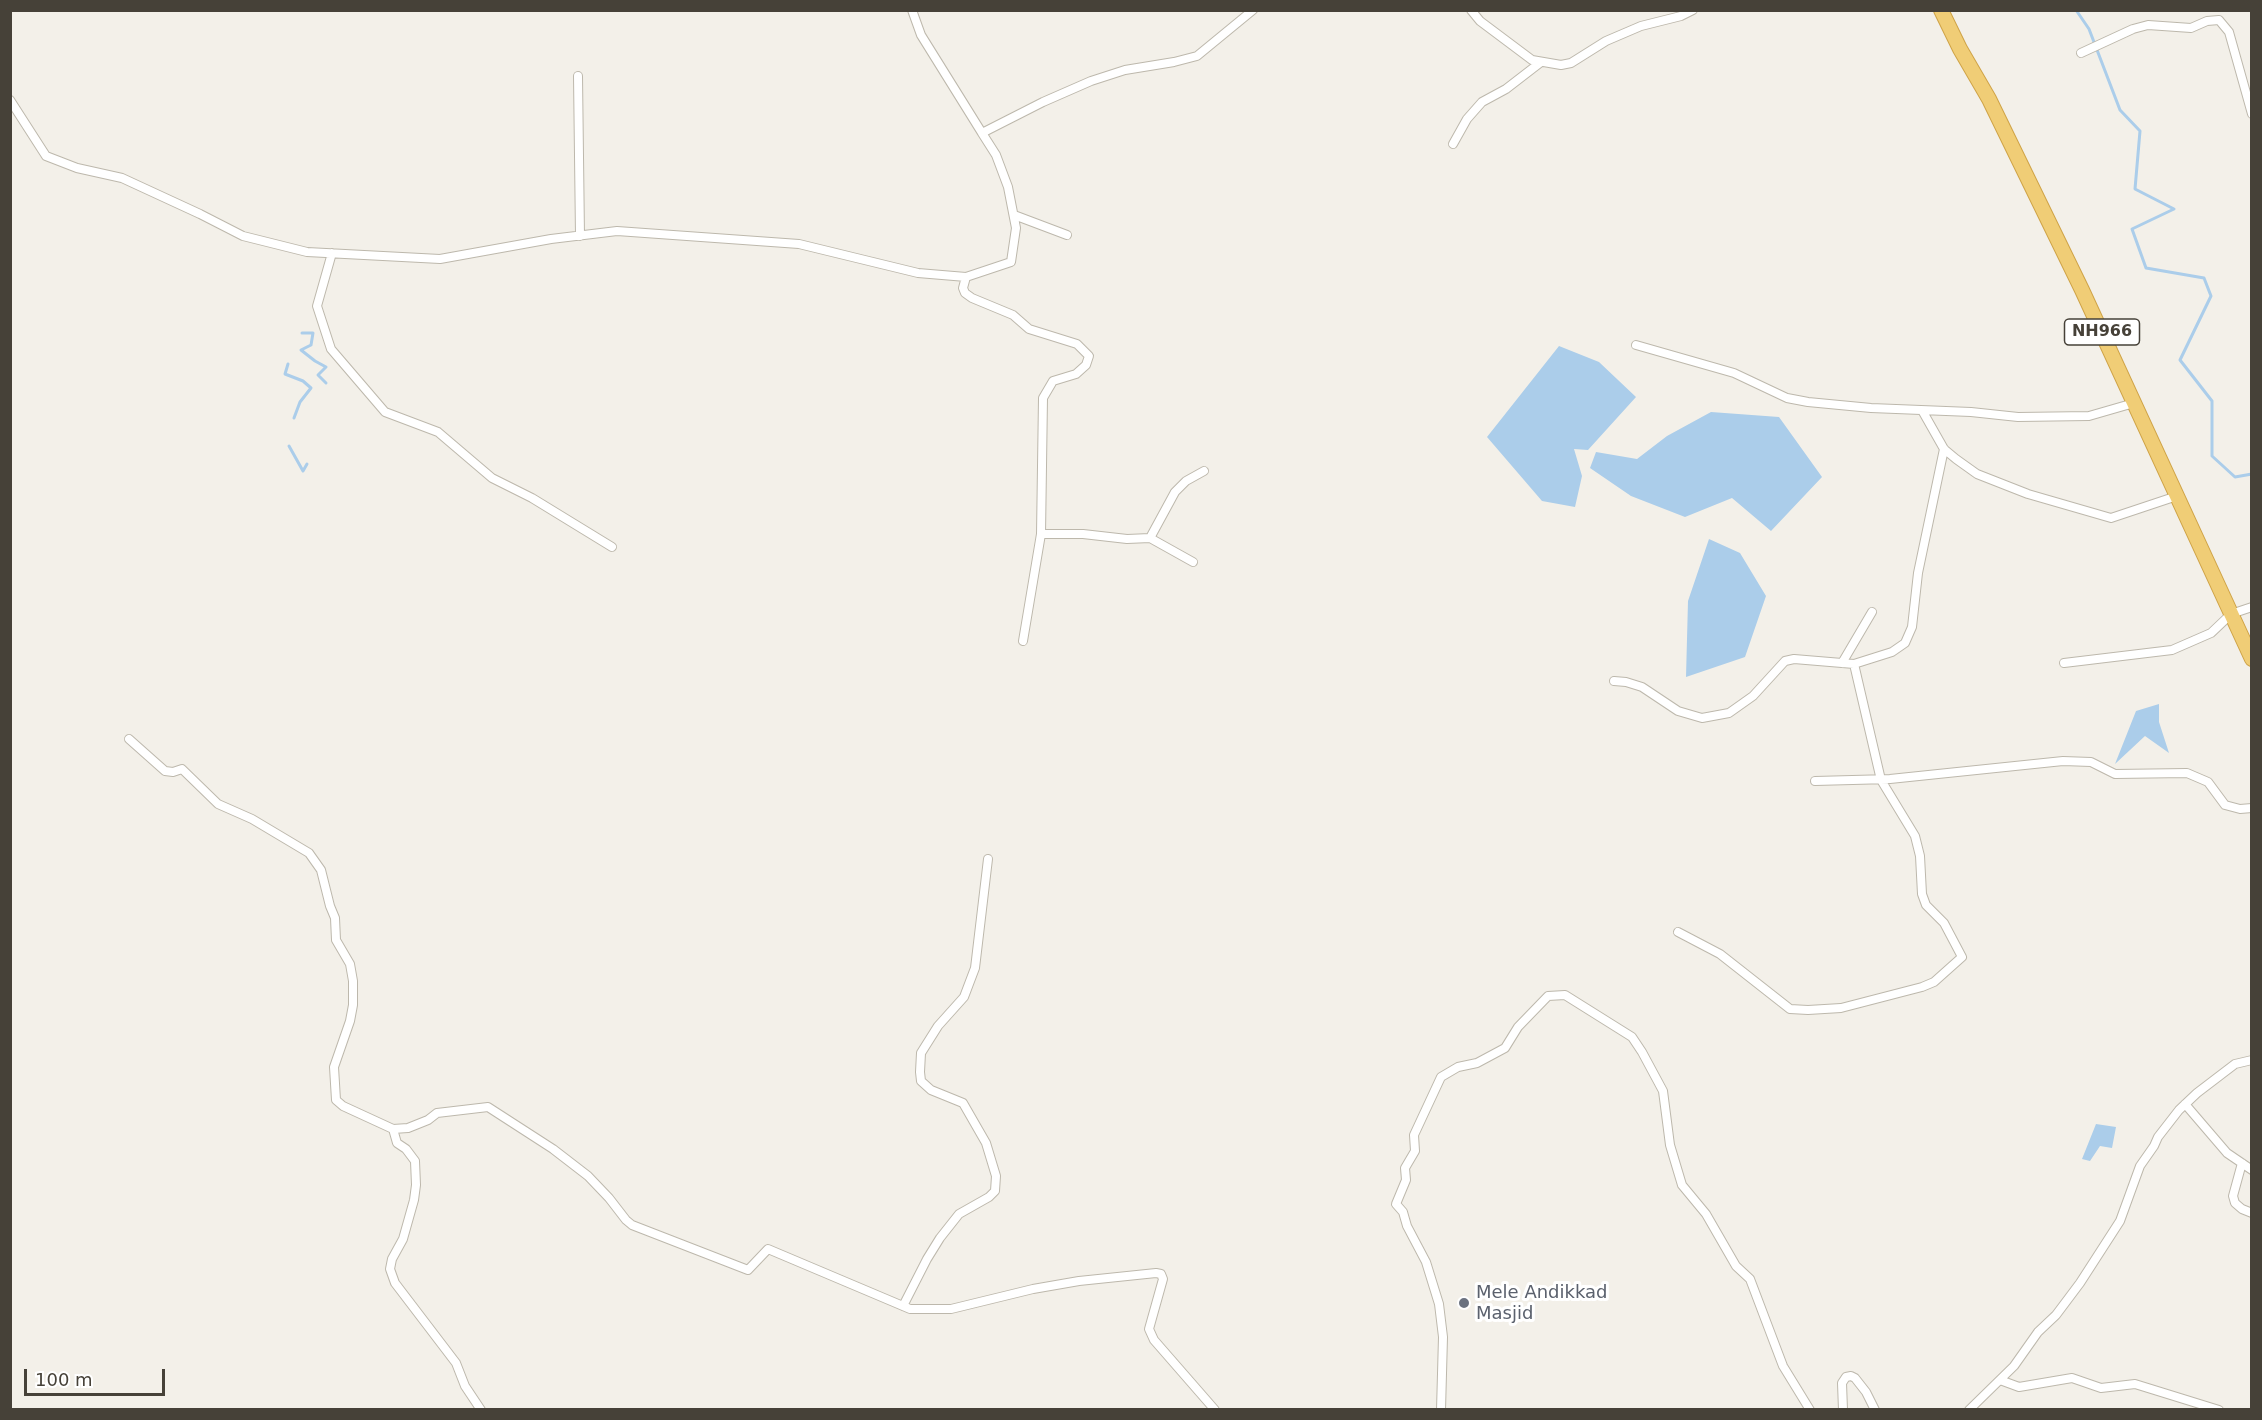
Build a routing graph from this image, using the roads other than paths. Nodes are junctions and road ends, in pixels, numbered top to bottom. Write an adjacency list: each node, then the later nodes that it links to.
1 (912, 10): 11 (street)
2 (1253, 10): 11 (street)
3 (1471, 10): 7 (street)
4 (1694, 10): 7 (street)
5 (1941, 10): 19 (highway, NH966)
6 (2085, 52): 10 (street)
7 (1541, 62): 12 (street)
8 (578, 76): 15 (street)
9 (10, 99): 16 (street)
10 (2252, 114)
11 (982, 133): 13 (street)
12 (1453, 144)
13 (1014, 215): 14 (street); 17 (street)
14 (1067, 235)
15 (580, 236): 16 (street); 17 (street)
16 (332, 253): 26 (street)
17 (966, 277): 24 (street)
18 (1636, 345): 20 (street)
19 (2134, 403): 20 (street); 23 (highway, NH966)
20 (1923, 412): 21 (street)
21 (1944, 449): 23 (street); 35 (street)
22 (1204, 471): 25 (street)
23 (2177, 496): 30 (highway, NH966)
24 (1041, 534): 25 (street); 31 (street)
25 (1150, 538): 27 (street)
26 (612, 546)
27 (1193, 562)
28 (2252, 607): 30 (street)
29 (1872, 612): 33 (street)
30 (2231, 614): 32 (highway, NH966); 34 (street)
31 (1023, 641)
32 (2252, 659)
33 (1842, 663): 35 (street); 36 (street)
34 (2064, 663)
35 (1854, 664): 38 (street)
36 (1614, 681)
37 (129, 739): 45 (street)
38 (1881, 780): 39 (street); 40 (street); 42 (street)
39 (1815, 781)
40 (2252, 808)
41 (988, 859): 49 (street)
42 (1678, 932)
43 (2252, 1060): 44 (street)
44 (2185, 1104): 46 (street); 50 (street)
45 (393, 1129): 49 (street); 51 (street)
46 (2242, 1163): 47 (street); 48 (street)
47 (2252, 1170)
48 (2252, 1213)
49 (903, 1306): 52 (street)
50 (2000, 1380): 57 (street); 58 (street)
51 (481, 1410)
52 (1215, 1410)
53 (1441, 1410): 54 (street)
54 (1810, 1410)
55 (1843, 1410): 56 (street)
56 (1875, 1410)
57 (1969, 1410)
58 (2219, 1410)

